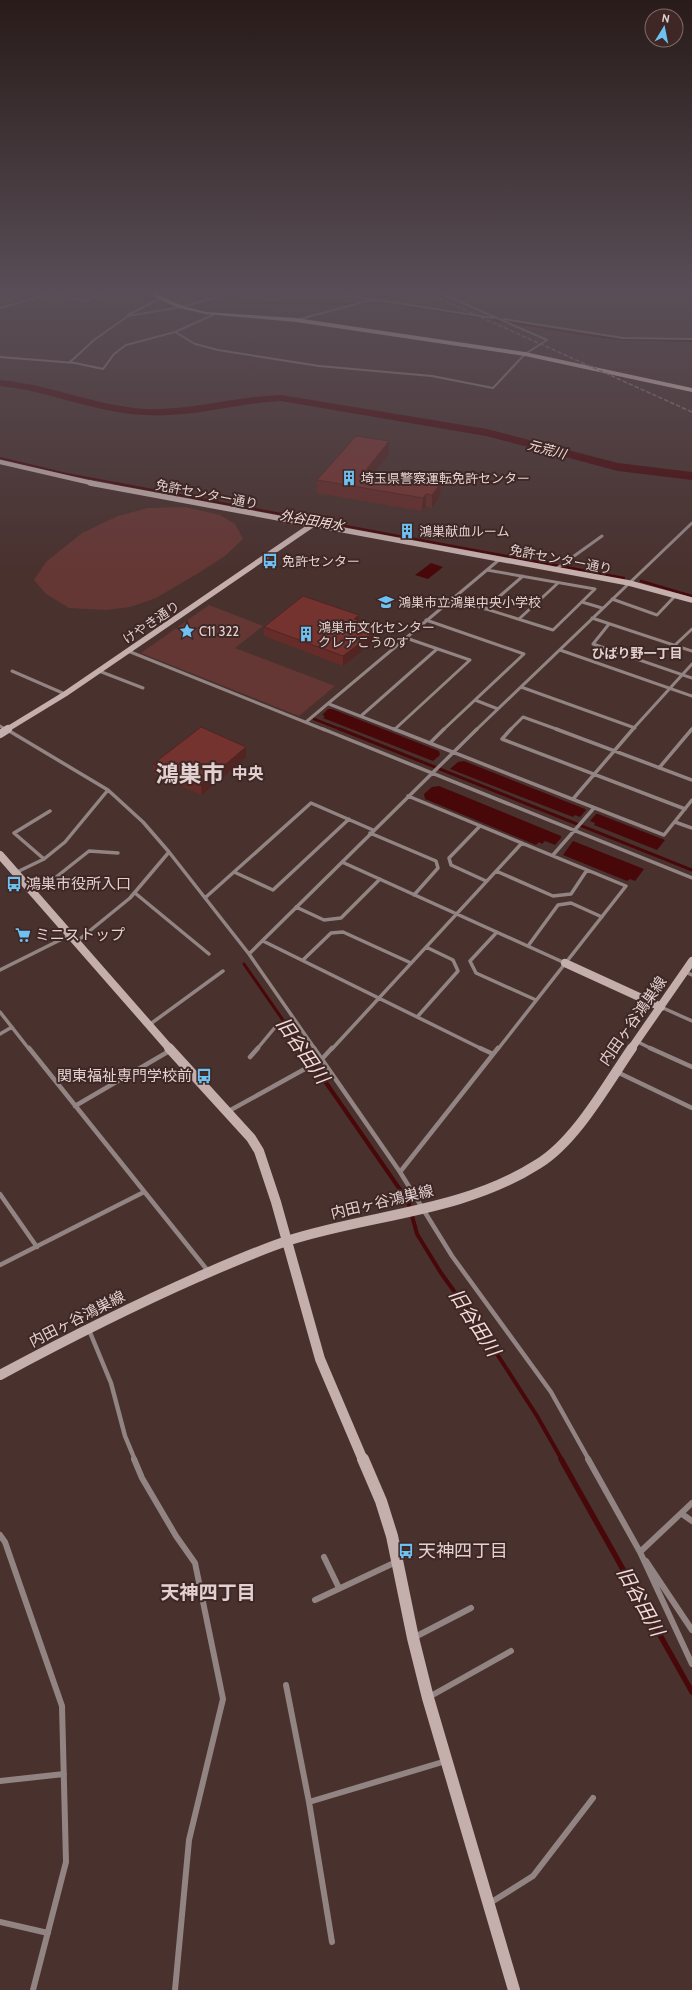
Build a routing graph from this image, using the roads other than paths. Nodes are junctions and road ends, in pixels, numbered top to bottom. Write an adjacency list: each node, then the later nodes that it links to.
1 (482, 386): 2 (street)
2 (495, 386)
3 (673, 386): 4 (main road)
4 (692, 390)
5 (0, 462): 7 (street, 免許センター通り)
6 (692, 523): 14 (street)
7 (312, 525): 9 (street, 免許センター通り); 31 (street, けやき通り)
8 (602, 536): 10 (street)
9 (500, 559): 10 (street, 免許センター通り); 11 (street)
10 (556, 569): 14 (street, 免許センター通り)
11 (487, 570): 12 (street); 16 (street)
12 (523, 576): 13 (street); 21 (street)
13 (558, 583): 19 (street); 23 (street)
14 (629, 583): 15 (street, 免許センター通り); 17 (street)
15 (676, 595): 17 (street); 18 (street, 免許センター通り)
16 (451, 598): 21 (street); 24 (street)
17 (612, 599): 20 (street)
18 (692, 600)
19 (582, 602): 20 (street); 23 (street)
20 (602, 608): 22 (street)
21 (485, 609): 23 (street)
22 (592, 618): 25 (street); 30 (street)
23 (518, 619)
24 (426, 620): 27 (street); 43 (street)
25 (609, 624): 28 (street); 36 (street)
26 (692, 629): 28 (street)
27 (406, 638): 29 (street); 44 (street)
28 (675, 645): 32 (street)
29 (437, 649): 46 (street); 50 (street)
30 (560, 650): 38 (street); 40 (street)
31 (128, 651): 35 (street, けやき通り); 47 (street)
32 (692, 651)
33 (692, 664): 36 (street)
34 (12, 670): 41 (street)
35 (100, 671): 39 (street); 41 (street, けやき通り)
36 (682, 674): 37 (street); 40 (street)
37 (692, 678)
38 (521, 687): 45 (street); 49 (street)
39 (143, 688)
40 (670, 689): 42 (street); 49 (street)
41 (65, 694): 52 (street, けやき通り)
42 (692, 696)
43 (475, 700): 45 (street); 54 (street)
44 (329, 704): 46 (street); 47 (street)
45 (498, 709): 56 (street)
46 (361, 716): 50 (street)
47 (306, 722): 58 (street)
48 (0, 726): 52 (street)
49 (635, 728): 55 (street)
50 (396, 729): 54 (street)
51 (692, 729): 57 (street)
52 (8, 730): 53 (street, けやき通り); 61 (street)
53 (0, 734)
54 (430, 743): 56 (street)
55 (614, 750): 57 (street); 59 (street); 59 (street)
56 (454, 752): 58 (street); 63 (street)
57 (659, 768): 60 (street)
58 (431, 773): 62 (street); 72 (street)
59 (595, 775): 63 (street); 66 (street)
60 (692, 780)
61 (108, 790): 75 (street); 79 (street)
62 (408, 796): 70 (street); 73 (street)
63 (574, 799): 65 (street)
64 (692, 800): 66 (street)
65 (594, 808): 69 (street); 72 (street)
66 (685, 809): 69 (street)
67 (50, 810): 79 (street)
68 (349, 820): 73 (street); 83 (street); 83 (street)
69 (675, 822): 71 (street)
70 (480, 826): 74 (street); 87 (street)
71 (692, 828)
72 (575, 830): 78 (street); 85 (street)
73 (372, 832): 80 (street); 90 (street)
74 (522, 843): 78 (street); 82 (street)
75 (169, 852): 89 (street); 91 (street)
76 (118, 853): 88 (street)
77 (0, 855): 84 (street)
78 (553, 855): 81 (street)
79 (44, 859): 84 (street)
80 (342, 862): 86 (street); 92 (street)
81 (587, 870): 82 (street); 94 (street)
82 (496, 871): 87 (street)
83 (234, 872): 91 (street)
84 (15, 873): 88 (street)
85 (692, 878)
86 (380, 879): 90 (street); 92 (street)
87 (486, 881): 93 (street)
88 (33, 893): 96 (street)
89 (135, 893): 98 (street); 101 (street)
90 (414, 895): 93 (street)
91 (206, 897): 102 (street)
92 (296, 907): 97 (street)
93 (457, 913): 95 (street); 100 (street)
94 (602, 917): 99 (street); 106 (street)
95 (497, 932): 99 (street); 111 (street)
96 (70, 935): 98 (street); 107 (street)
97 (263, 941): 102 (street); 103 (street)
98 (76, 942): 117 (street)
99 (528, 946): 106 (street)
100 (426, 947): 105 (street); 114 (street)
101 (208, 954)
102 (249, 954): 115 (street)
103 (303, 960): 105 (street); 110 (street)
104 (692, 962): 109 (street, 内田ヶ谷鴻巣線)
105 (411, 963): 110 (street)
106 (565, 963): 111 (street); 112 (street)
107 (0, 970)
108 (223, 971): 117 (street)
109 (689, 973): 112 (street, 内田ヶ谷鴻巣線)
110 (380, 997): 114 (street); 124 (street)
111 (536, 1000): 122 (street)
112 (661, 1007): 116 (street); 120 (street, 内田ヶ谷鴻巣線)
113 (0, 1012): 118 (street)
114 (418, 1016): 122 (street)
115 (292, 1019): 123 (street); 124 (street)
116 (692, 1021)
117 (149, 1026): 121 (street)
118 (12, 1027): 119 (street); 127 (street)
119 (0, 1034)
120 (636, 1041): 125 (street); 126 (street, 内田ヶ谷鴻巣線)
121 (172, 1050): 127 (street); 129 (street)
122 (493, 1054): 130 (street)
123 (250, 1057)
124 (321, 1060): 129 (street); 130 (street)
125 (692, 1067)
126 (615, 1071): 128 (street); 133 (street, 内田ヶ谷鴻巣線)
127 (75, 1106): 131 (street)
128 (692, 1108)
129 (227, 1112): 134 (street)
130 (400, 1172): 133 (street)
131 (144, 1192): 135 (street); 137 (street)
132 (0, 1194): 135 (street)
133 (422, 1209): 134 (street, 内田ヶ谷鴻巣線); 144 (street)
134 (288, 1241): 137 (street, 内田ヶ谷鴻巣線); 146 (street)
135 (37, 1247): 136 (street)
136 (0, 1265)
137 (208, 1272): 138 (street, 内田ヶ谷鴻巣線)
138 (88, 1328): 139 (street, 内田ヶ谷鴻巣線); 166 (street)
139 (0, 1374)
140 (692, 1503): 141 (street)
141 (682, 1514): 142 (street); 144 (street)
142 (692, 1521)
143 (0, 1535): 157 (street)
144 (640, 1552): 150 (street); 153 (street)
145 (324, 1557): 147 (street)
146 (398, 1561): 147 (street); 151 (street)
147 (339, 1588): 148 (street)
148 (315, 1600)
149 (471, 1608): 151 (street)
150 (692, 1630)
151 (413, 1638): 155 (street)
152 (511, 1651): 155 (street)
153 (692, 1664)
154 (286, 1685): 160 (street)
155 (428, 1698): 156 (street)
156 (446, 1761): 160 (street); 161 (street)
157 (64, 1774): 158 (street); 163 (street)
158 (0, 1781)
159 (593, 1798): 161 (street)
160 (309, 1802): 164 (street)
161 (490, 1903): 167 (street)
162 (0, 1922): 163 (street)
163 (48, 1933): 165 (street)
164 (332, 1942)
165 (33, 1990)
166 (175, 1990)
167 (514, 1990)

